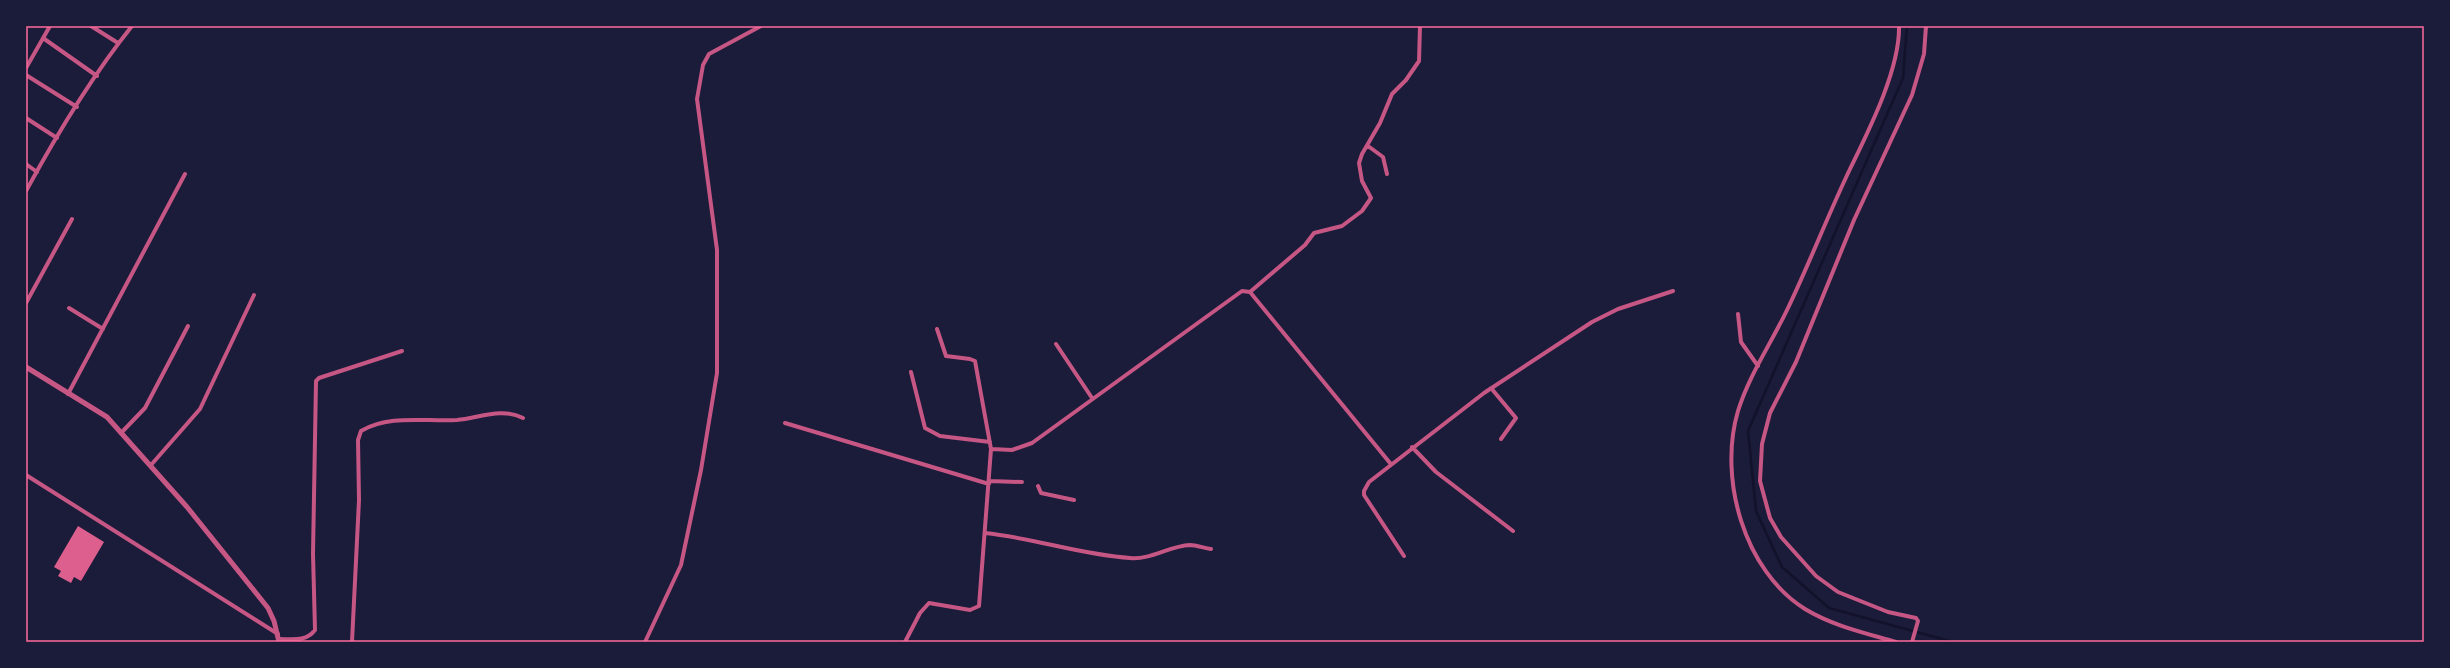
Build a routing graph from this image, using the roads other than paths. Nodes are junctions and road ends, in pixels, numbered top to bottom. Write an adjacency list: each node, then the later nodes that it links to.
1 (50, 26): 8 (street)
2 (91, 26): 9 (street)
3 (132, 26): 9 (street)
4 (761, 26): 61 (street)
5 (1420, 26): 16 (street)
6 (1899, 26): 34 (street)
7 (1926, 26): 59 (street)
8 (42, 38): 10 (street); 12 (street)
9 (118, 43): 12 (street)
10 (26, 68)
11 (26, 74): 13 (street)
12 (97, 76): 13 (street)
13 (77, 107): 15 (street)
14 (26, 118): 15 (street)
15 (57, 138): 18 (street)
16 (1368, 146): 20 (street); 24 (street)
17 (26, 164): 18 (street)
18 (37, 172): 21 (street)
19 (185, 174): 30 (street)
20 (1387, 174)
21 (26, 191)
22 (72, 219): 26 (street)
23 (1673, 291): 37 (street)
24 (1250, 292): 39 (street); 47 (street)
25 (254, 295): 48 (street)
26 (26, 303)
27 (69, 308): 30 (street)
28 (1738, 314): 34 (street)
29 (188, 326): 42 (street)
30 (103, 329): 38 (street)
31 (937, 329): 44 (street)
32 (1056, 344): 39 (street)
33 (402, 351): 58 (street)
34 (1758, 366): 63 (street)
35 (26, 367): 38 (street)
36 (911, 372): 44 (street)
37 (1491, 388): 43 (street); 45 (street)
38 (68, 394): 42 (street)
39 (1092, 398): 46 (street)
40 (523, 418): 60 (street)
41 (785, 423): 51 (street)
42 (121, 433): 48 (street)
43 (1501, 439)
44 (990, 442): 46 (street)
45 (1412, 447): 47 (street); 54 (street)
46 (991, 449): 51 (street)
47 (1390, 464): 57 (street)
48 (151, 465): 58 (street)
49 (26, 475): 58 (street)
50 (1022, 482): 51 (street)
51 (989, 483): 55 (street)
52 (1038, 486): 53 (street)
53 (1074, 500)
54 (1513, 531)
55 (985, 533): 56 (street); 62 (street)
56 (1211, 549)
57 (1404, 556)
58 (279, 638)
59 (1912, 641)
60 (352, 642)
61 (645, 642)
62 (905, 642)
63 (1896, 642)

